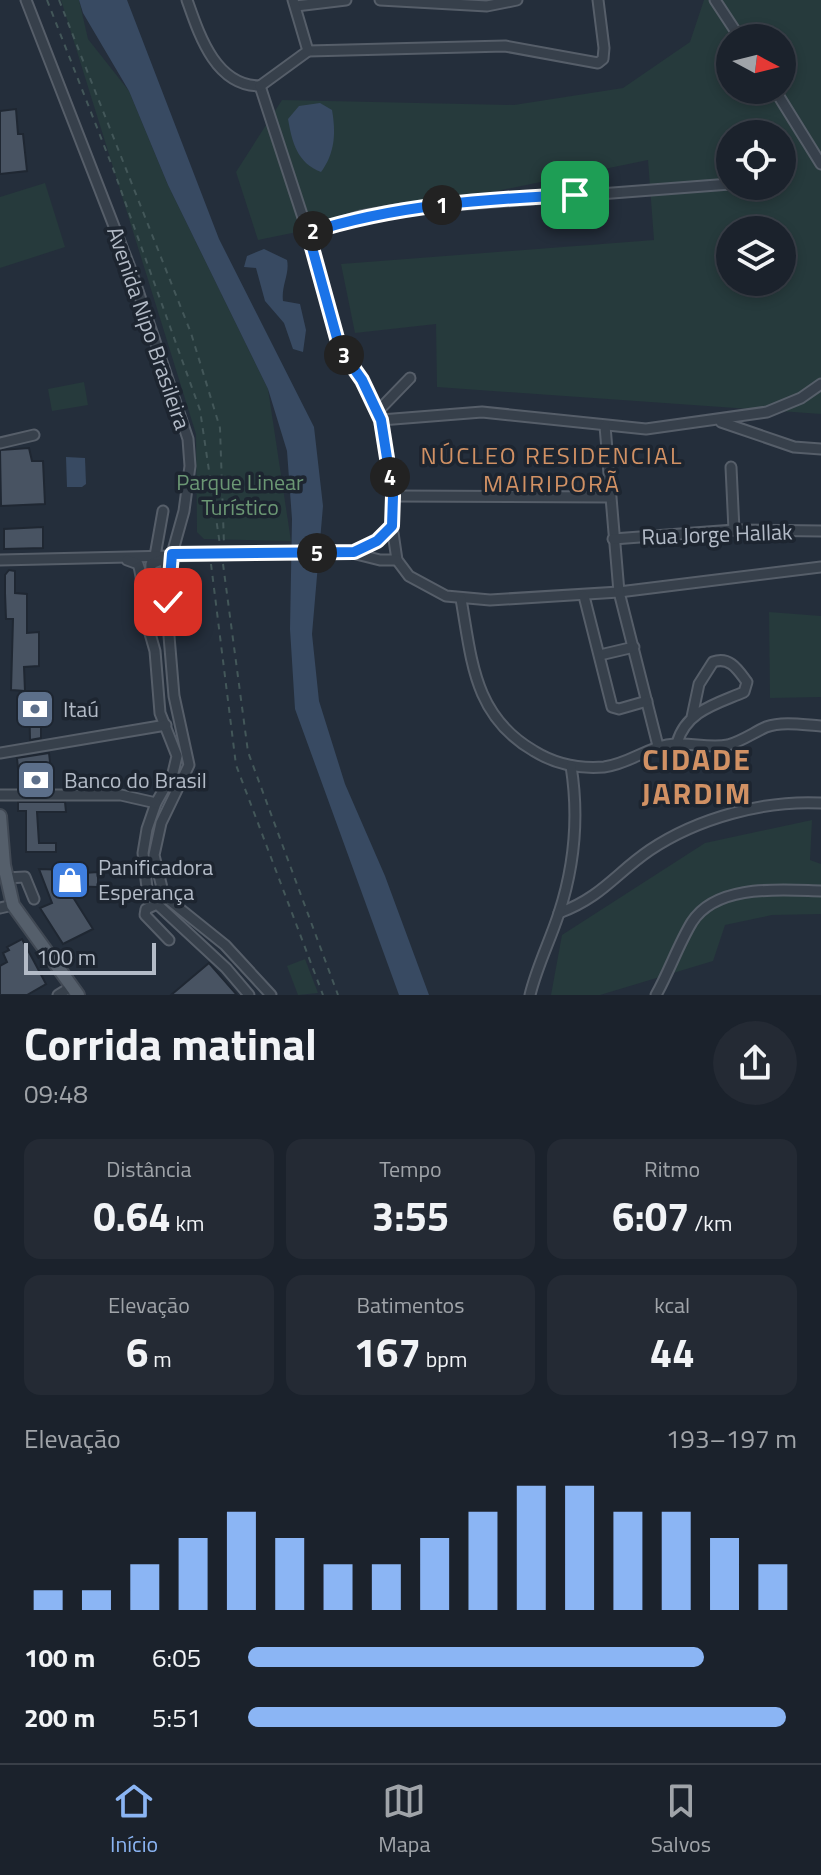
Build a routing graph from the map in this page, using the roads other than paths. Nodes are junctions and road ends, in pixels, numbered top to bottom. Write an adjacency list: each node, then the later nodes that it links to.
1 (26, 0): 33 (street, Avenida Nipo Brasileira)
2 (187, 0): 11 (street)
3 (346, 0): 8 (street)
4 (380, 0): 5 (street)
5 (517, 0)
6 (598, 0): 10 (street)
7 (715, 0): 9 (street)
8 (294, 3): 10 (street)
9 (731, 24)
10 (308, 51): 11 (street)
11 (260, 86): 15 (street)
12 (784, 104): 13 (street)
13 (821, 164)
14 (716, 185): 15 (street)
15 (308, 233): 18 (street)
16 (410, 378): 18 (street)
17 (821, 384): 19 (street)
18 (380, 416): 20 (street); 25 (street)
19 (718, 421): 20 (street); 23 (street)
20 (605, 426): 26 (street)
21 (34, 435): 22 (street)
22 (0, 443)
23 (821, 449)
24 (731, 467): 29 (street)
25 (393, 496): 26 (street); 28 (street)
26 (610, 497): 31 (street)
27 (163, 511): 34 (street)
28 (392, 526): 32 (street); 37 (street)
29 (734, 530): 30 (street, Rua Jorge Hallak); 31 (street, Rua Jorge Hallak)
30 (821, 531)
31 (613, 539): 40 (street)
32 (351, 552): 33 (street); 37 (street)
33 (172, 554): 34 (street); 43 (street, Avenida Nipo Brasileira)
34 (155, 556): 35 (street)
35 (120, 559): 36 (street); 44 (street)
36 (0, 560)
37 (397, 560): 42 (street)
38 (821, 567): 40 (street)
39 (148, 584): 43 (street); 43 (street); 44 (street)
40 (619, 592): 41 (street); 45 (street)
41 (584, 596): 42 (street); 46 (street)
42 (461, 599): 54 (street)
43 (168, 602): 69 (street, Avenida Nipo Brasileira)
44 (149, 630): 49 (street)
45 (634, 647): 46 (street); 47 (street)
46 (600, 655): 47 (street)
47 (647, 701): 52 (street)
48 (692, 717): 48 (street); 51 (street)
49 (166, 725): 53 (street); 56 (street)
50 (821, 726): 51 (street)
51 (677, 743): 52 (street)
52 (658, 746): 54 (street)
53 (0, 753)
54 (571, 766): 64 (street)
55 (0, 795): 56 (street)
56 (156, 803): 62 (street)
57 (821, 803): 64 (street)
58 (0, 816): 59 (main road)
59 (6, 878): 61 (street); 63 (main road)
60 (821, 891): 71 (street)
61 (34, 899)
62 (157, 904): 65 (street); 68 (street)
63 (7, 907): 66 (main road)
64 (559, 913): 70 (street)
65 (169, 940)
66 (74, 991): 67 (street)
67 (58, 995)
68 (249, 995)
69 (271, 995)
70 (530, 995)
71 (656, 995)

